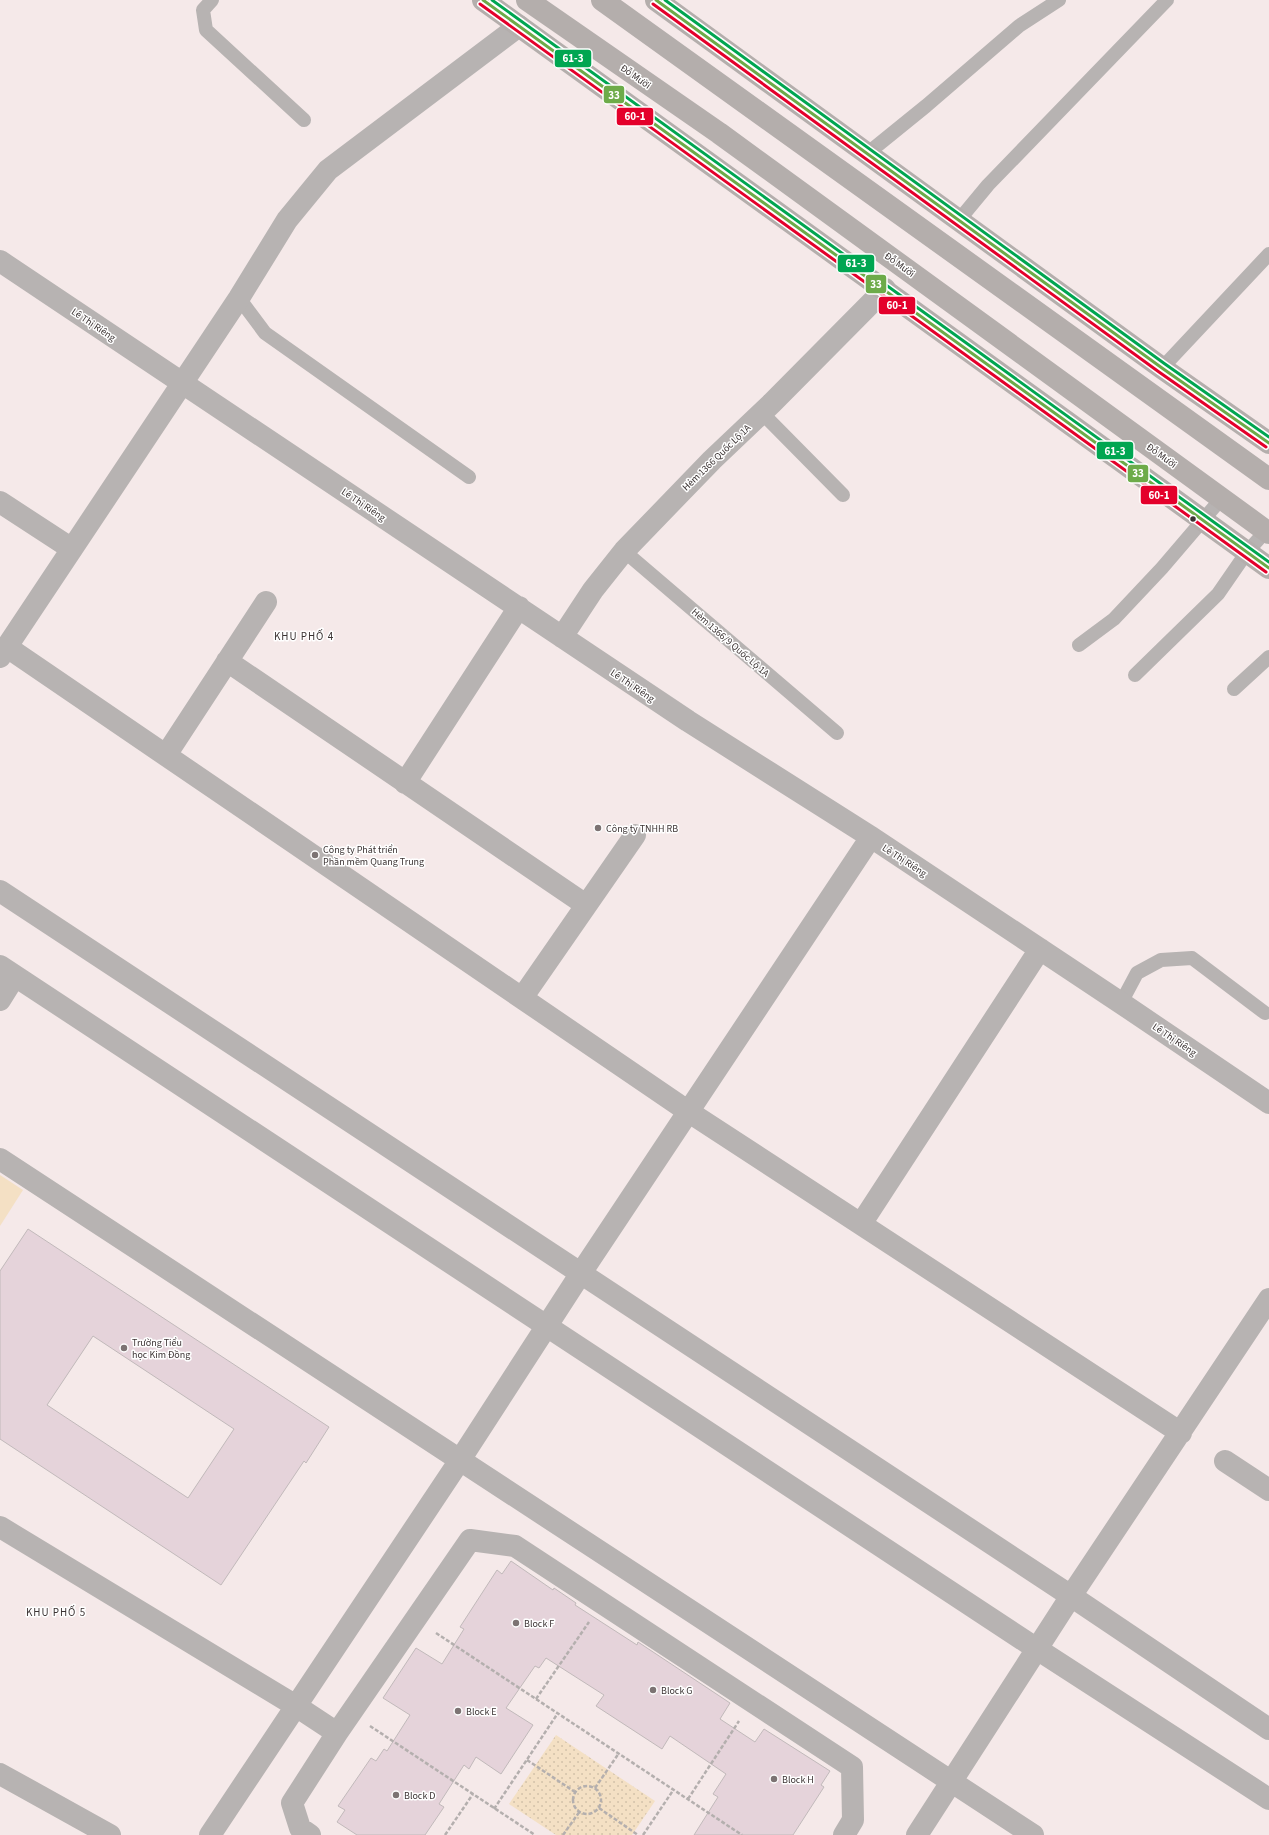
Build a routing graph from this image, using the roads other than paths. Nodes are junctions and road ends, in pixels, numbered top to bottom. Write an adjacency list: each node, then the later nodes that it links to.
1 (212, 0): 9 (lane)
2 (483, 0): 8 (highway)
3 (527, 0): 23 (highway, Đỗ Mười)
4 (602, 0): 21 (highway)
5 (1059, 0): 10 (lane)
6 (1167, 0): 11 (lane)
7 (667, 2): 10 (highway)
8 (519, 26): 14 (highway); 15 (street)
9 (304, 120)
10 (868, 153): 11 (highway)
11 (959, 220): 16 (highway)
12 (1269, 254): 16 (lane)
13 (0, 260): 17 (street, Lê Thị Riêng)
14 (885, 289): 18 (street, Hẻm 1366 Quốc Lộ 1A); 25 (highway)
15 (239, 298): 17 (street); 20 (lane)
16 (1162, 368): 19 (highway)
17 (182, 382): 27 (street); 32 (street, Lê Thị Riêng)
18 (762, 413): 22 (lane); 28 (street, Hẻm 1366 Quốc Lộ 1A)
19 (1269, 443)
20 (469, 477)
21 (1269, 479)
22 (843, 495)
23 (1222, 499): 25 (lane); 26 (highway, Đỗ Mười)
24 (0, 502): 27 (street)
25 (1204, 520): 29 (highway); 34 (lane)
26 (1267, 532): 29 (lane)
27 (72, 549): 35 (street)
28 (624, 550): 33 (street, Hẻm 1366 Quốc Lộ 1A); 40 (lane, Hẻm 1366/9 Quốc Lộ 1A)
29 (1247, 552): 30 (highway); 38 (lane)
30 (1269, 568)
31 (266, 602): 37 (street)
32 (519, 607): 33 (street, Lê Thị Riêng); 42 (street)
33 (562, 637): 44 (street, Lê Thị Riêng)
34 (1079, 645)
35 (3, 652): 41 (street)
36 (1269, 657): 39 (lane)
37 (227, 661): 41 (street); 42 (street)
38 (1135, 675)
39 (1234, 689)
40 (837, 733)
41 (166, 756): 49 (street)
42 (406, 782): 46 (street)
43 (635, 835): 46 (street)
44 (871, 837): 47 (street, Lê Thị Riêng); 54 (street)
45 (0, 891): 57 (street)
46 (586, 905): 49 (street)
47 (1040, 949): 51 (street, Lê Thị Riêng); 56 (street)
48 (7, 971): 50 (street); 59 (street)
49 (522, 998): 54 (street)
50 (0, 1000)
51 (1121, 1003): 52 (lane); 53 (street, Lê Thị Riêng)
52 (1265, 1013)
53 (1269, 1103)
54 (689, 1112): 56 (street); 57 (street)
55 (0, 1159): 61 (street)
56 (861, 1224): 60 (street)
57 (581, 1273): 59 (street); 65 (street)
58 (1269, 1300): 60 (street)
59 (546, 1326): 61 (street); 66 (street)
60 (1181, 1433): 65 (street)
61 (460, 1460): 67 (street); 71 (street)
62 (1225, 1461): 63 (street)
63 (1269, 1490)
64 (0, 1527): 67 (street)
65 (1071, 1596): 66 (street); 68 (street)
66 (1037, 1649): 71 (street); 72 (street)
67 (296, 1706): 69 (street); 74 (street)
68 (1269, 1729)
69 (337, 1733): 75 (street); 76 (street)
70 (0, 1774): 73 (street)
71 (952, 1782): 77 (street); 78 (street)
72 (1269, 1799)
73 (110, 1835)
74 (210, 1835)
75 (310, 1835)
76 (844, 1835)
77 (917, 1835)
78 (1033, 1835)

